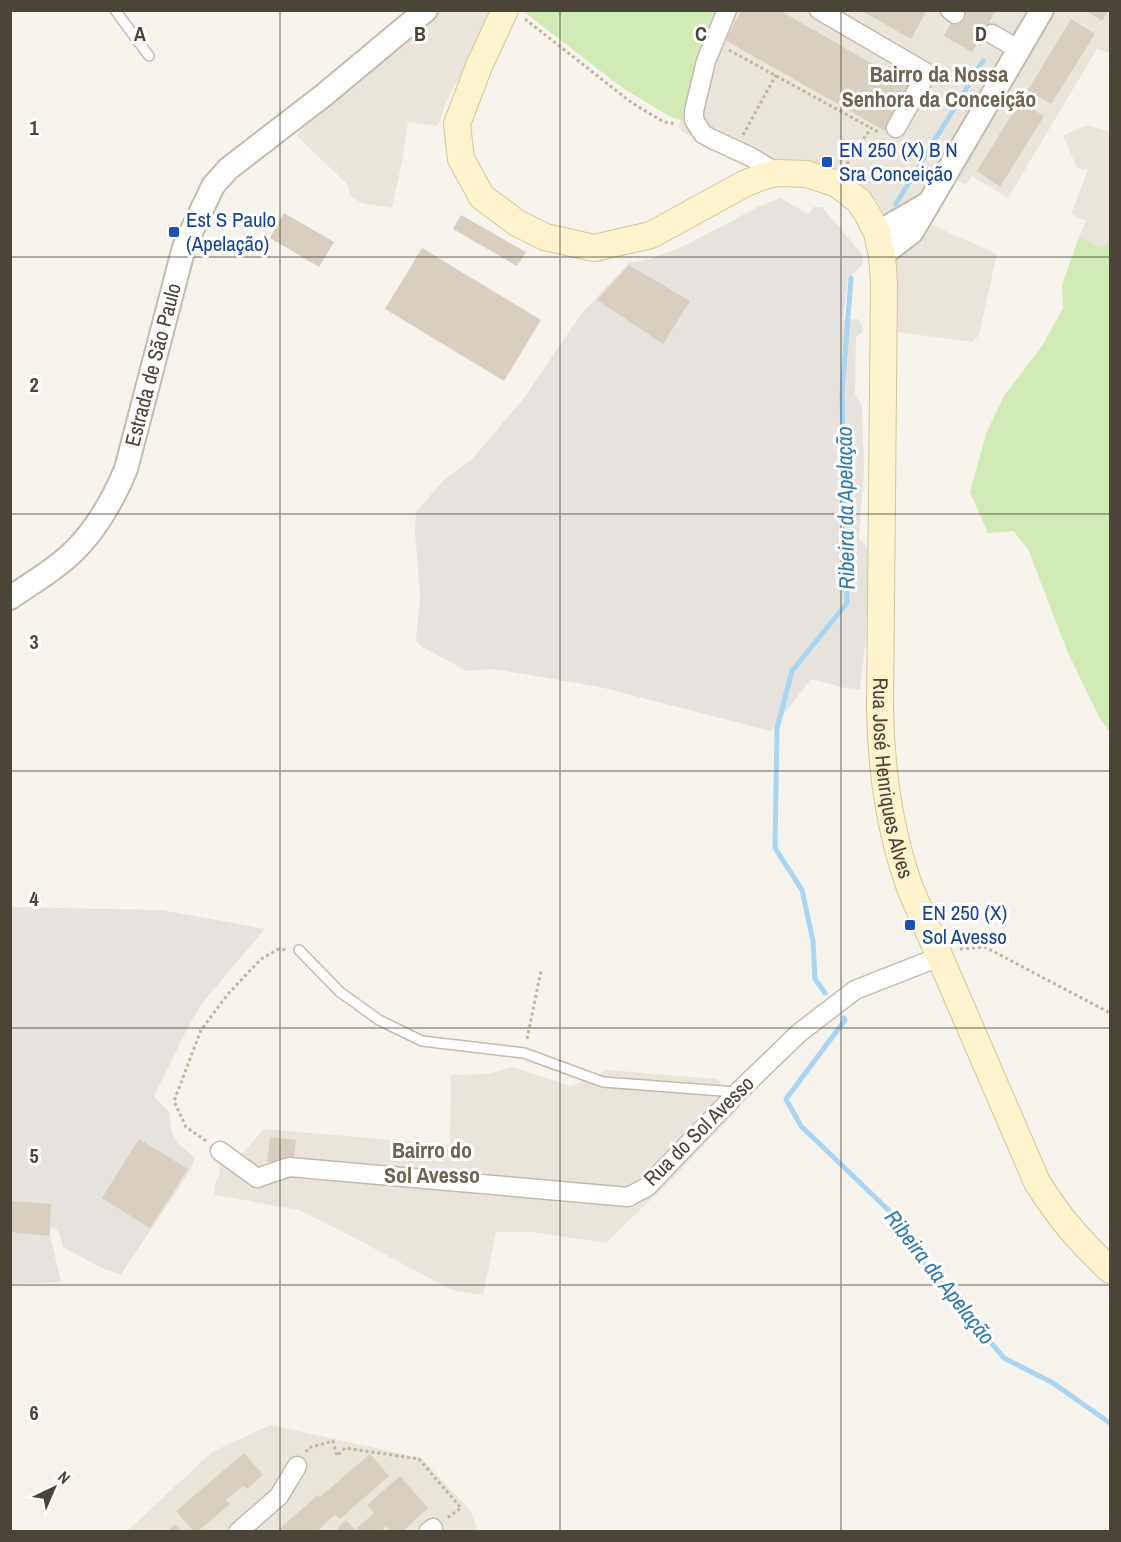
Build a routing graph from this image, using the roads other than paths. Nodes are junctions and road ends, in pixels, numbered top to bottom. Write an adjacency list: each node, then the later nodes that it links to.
1 (115, 10): 9 (lane)
2 (426, 10): 13 (street, Estrada de São Paulo)
3 (727, 10): 11 (street)
4 (819, 10): 10 (street)
5 (1042, 10): 8 (street)
6 (512, 13): 11 (main road)
7 (992, 34): 8 (street)
8 (1018, 49): 12 (street)
9 (149, 56)
10 (896, 128)
11 (777, 173): 12 (main road)
12 (880, 244): 15 (main road, Rua José Henriques Alves)
13 (10, 598)
14 (299, 950): 16 (lane)
15 (939, 957): 16 (street, Rua do Sol Avesso); 18 (main road, Rua José Henriques Alves)
16 (737, 1093): 17 (street, Rua do Sol Avesso)
17 (220, 1151)
18 (1110, 1270)
19 (297, 1466): 20 (street)
20 (238, 1532)

